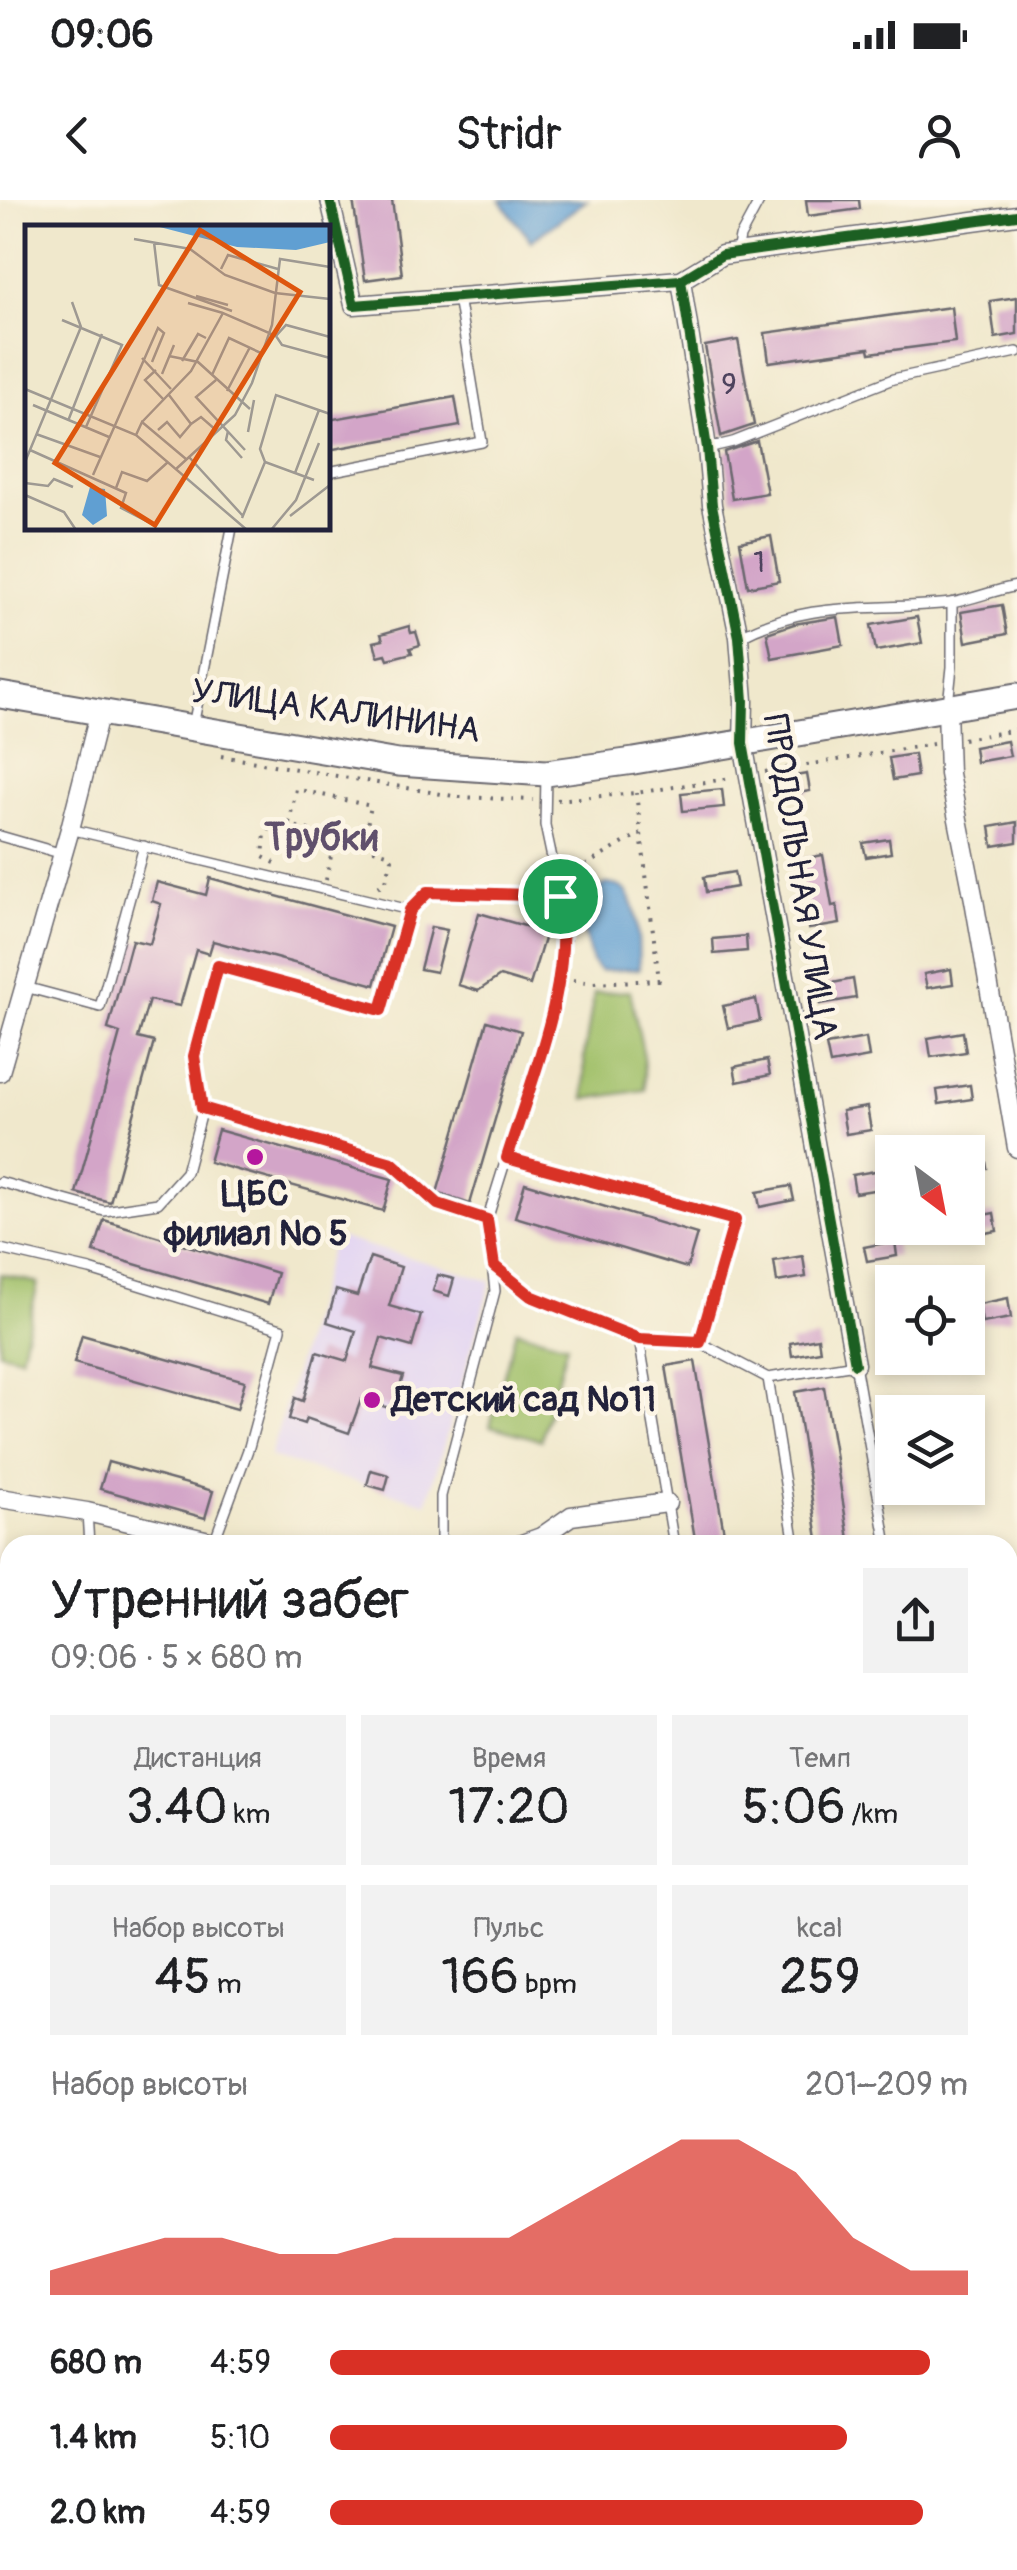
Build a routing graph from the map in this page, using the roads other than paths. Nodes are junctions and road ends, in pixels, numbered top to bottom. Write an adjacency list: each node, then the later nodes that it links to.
1 (330, 200): 7 (street)
2 (760, 200): 5 (lane)
3 (1014, 200): 4 (lane)
4 (1016, 215): 5 (street)
5 (737, 253): 6 (street)
6 (682, 280): 7 (street); 9 (street, ПРОДОЛЬНАЯ УЛИЦА)
7 (458, 297): 10 (lane)
8 (1017, 352): 9 (lane)
9 (707, 448): 14 (street, ПРОДОЛЬНАЯ УЛИЦА)
10 (330, 472)
11 (232, 530): 19 (lane)
12 (1017, 586): 13 (lane)
13 (952, 602): 14 (lane); 17 (lane)
14 (739, 637): 20 (street, ПРОДОЛЬНАЯ УЛИЦА)
15 (0, 695): 18 (main road, УЛИЦА КАЛИНИНА)
16 (1017, 696): 17 (main road, УЛИЦА КАЛИНИНА)
17 (947, 708): 20 (main road, УЛИЦА КАЛИНИНА); 31 (street)
18 (100, 711): 19 (main road, УЛИЦА КАЛИНИНА); 22 (street)
19 (192, 727): 21 (main road, УЛИЦА КАЛИНИНА)
20 (744, 743): 21 (main road, УЛИЦА КАЛИНИНА); 39 (street, ПРОДОЛЬНАЯ УЛИЦА)
21 (546, 773): 26 (lane)
22 (70, 829): 24 (lane); 25 (street)
23 (0, 836): 25 (lane)
24 (144, 846): 27 (lane); 28 (lane)
25 (63, 854): 28 (street)
26 (560, 896): 27 (lane); 32 (lane)
27 (410, 910): 30 (lane)
28 (25, 986): 29 (street)
29 (0, 1072)
30 (202, 1108): 33 (lane); 34 (lane)
31 (1017, 1148)
32 (507, 1158): 34 (lane); 38 (lane)
33 (0, 1182)
34 (487, 1220): 36 (lane)
35 (0, 1249): 46 (lane)
36 (494, 1266): 37 (lane); 47 (lane)
37 (639, 1339): 38 (lane); 42 (lane)
38 (700, 1342): 40 (lane)
39 (855, 1364): 40 (lane); 51 (lane)
40 (768, 1378): 50 (lane)
41 (0, 1498): 43 (street)
42 (667, 1503): 48 (street); 49 (lane)
43 (87, 1512): 44 (lane); 45 (street)
44 (88, 1535)
45 (159, 1535)
46 (223, 1535)
47 (441, 1535)
48 (555, 1535)
49 (672, 1535)
50 (793, 1535)
51 (885, 1535)

